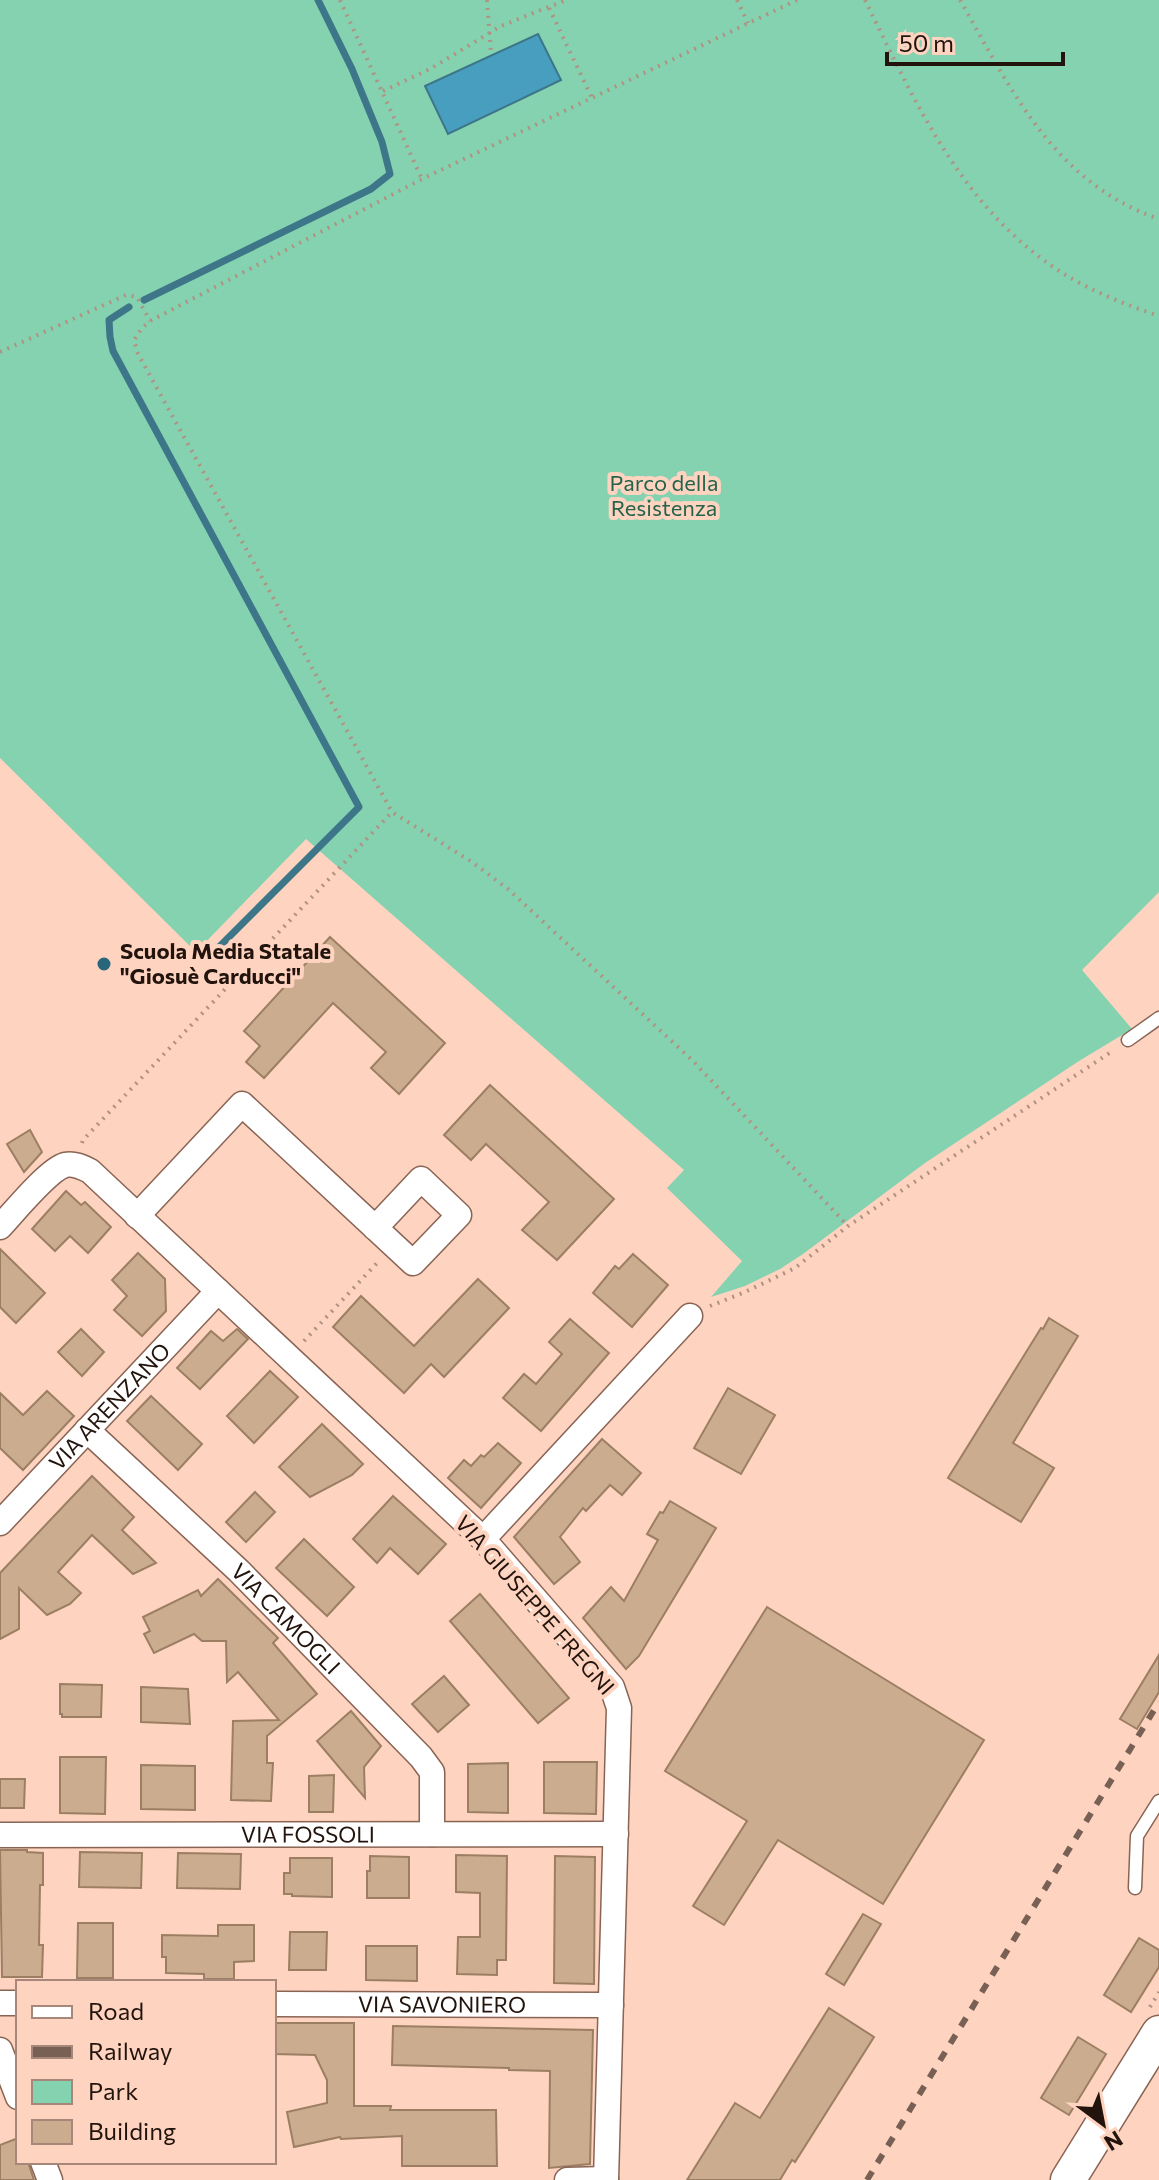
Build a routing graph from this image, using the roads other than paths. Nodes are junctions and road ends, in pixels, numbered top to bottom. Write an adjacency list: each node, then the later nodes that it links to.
1 (1159, 1018): 2 (lane)
2 (1128, 1040)
3 (137, 1216): 4 (street, VIA GIUSEPPE FREGNI); 5 (street); 6 (street, VIA GIUSEPPE FREGNI)
4 (0, 1227)
5 (375, 1228): 5 (street)
6 (218, 1291): 8 (street, VIA ARENZANO); 10 (street, VIA GIUSEPPE FREGNI)
7 (690, 1316): 10 (street)
8 (87, 1430): 9 (street, VIA ARENZANO); 12 (street, VIA CAMOGLI)
9 (0, 1523)
10 (483, 1539): 13 (street, VIA GIUSEPPE FREGNI)
11 (1159, 1801): 15 (lane)
12 (432, 1834): 13 (street, VIA FOSSOLI); 14 (street, VIA FOSSOLI)
13 (616, 1834): 17 (street, VIA GIUSEPPE FREGNI)
14 (0, 1835)
15 (1135, 1888)
16 (276, 2004): 17 (street, VIA SAVONIERO)
17 (611, 2005): 22 (street, VIA GIUSEPPE FREGNI)
18 (1159, 2033): 23 (main road)
19 (0, 2050): 20 (street)
20 (16, 2092)
21 (567, 2180): 22 (street)
22 (606, 2180)
23 (1068, 2180)

